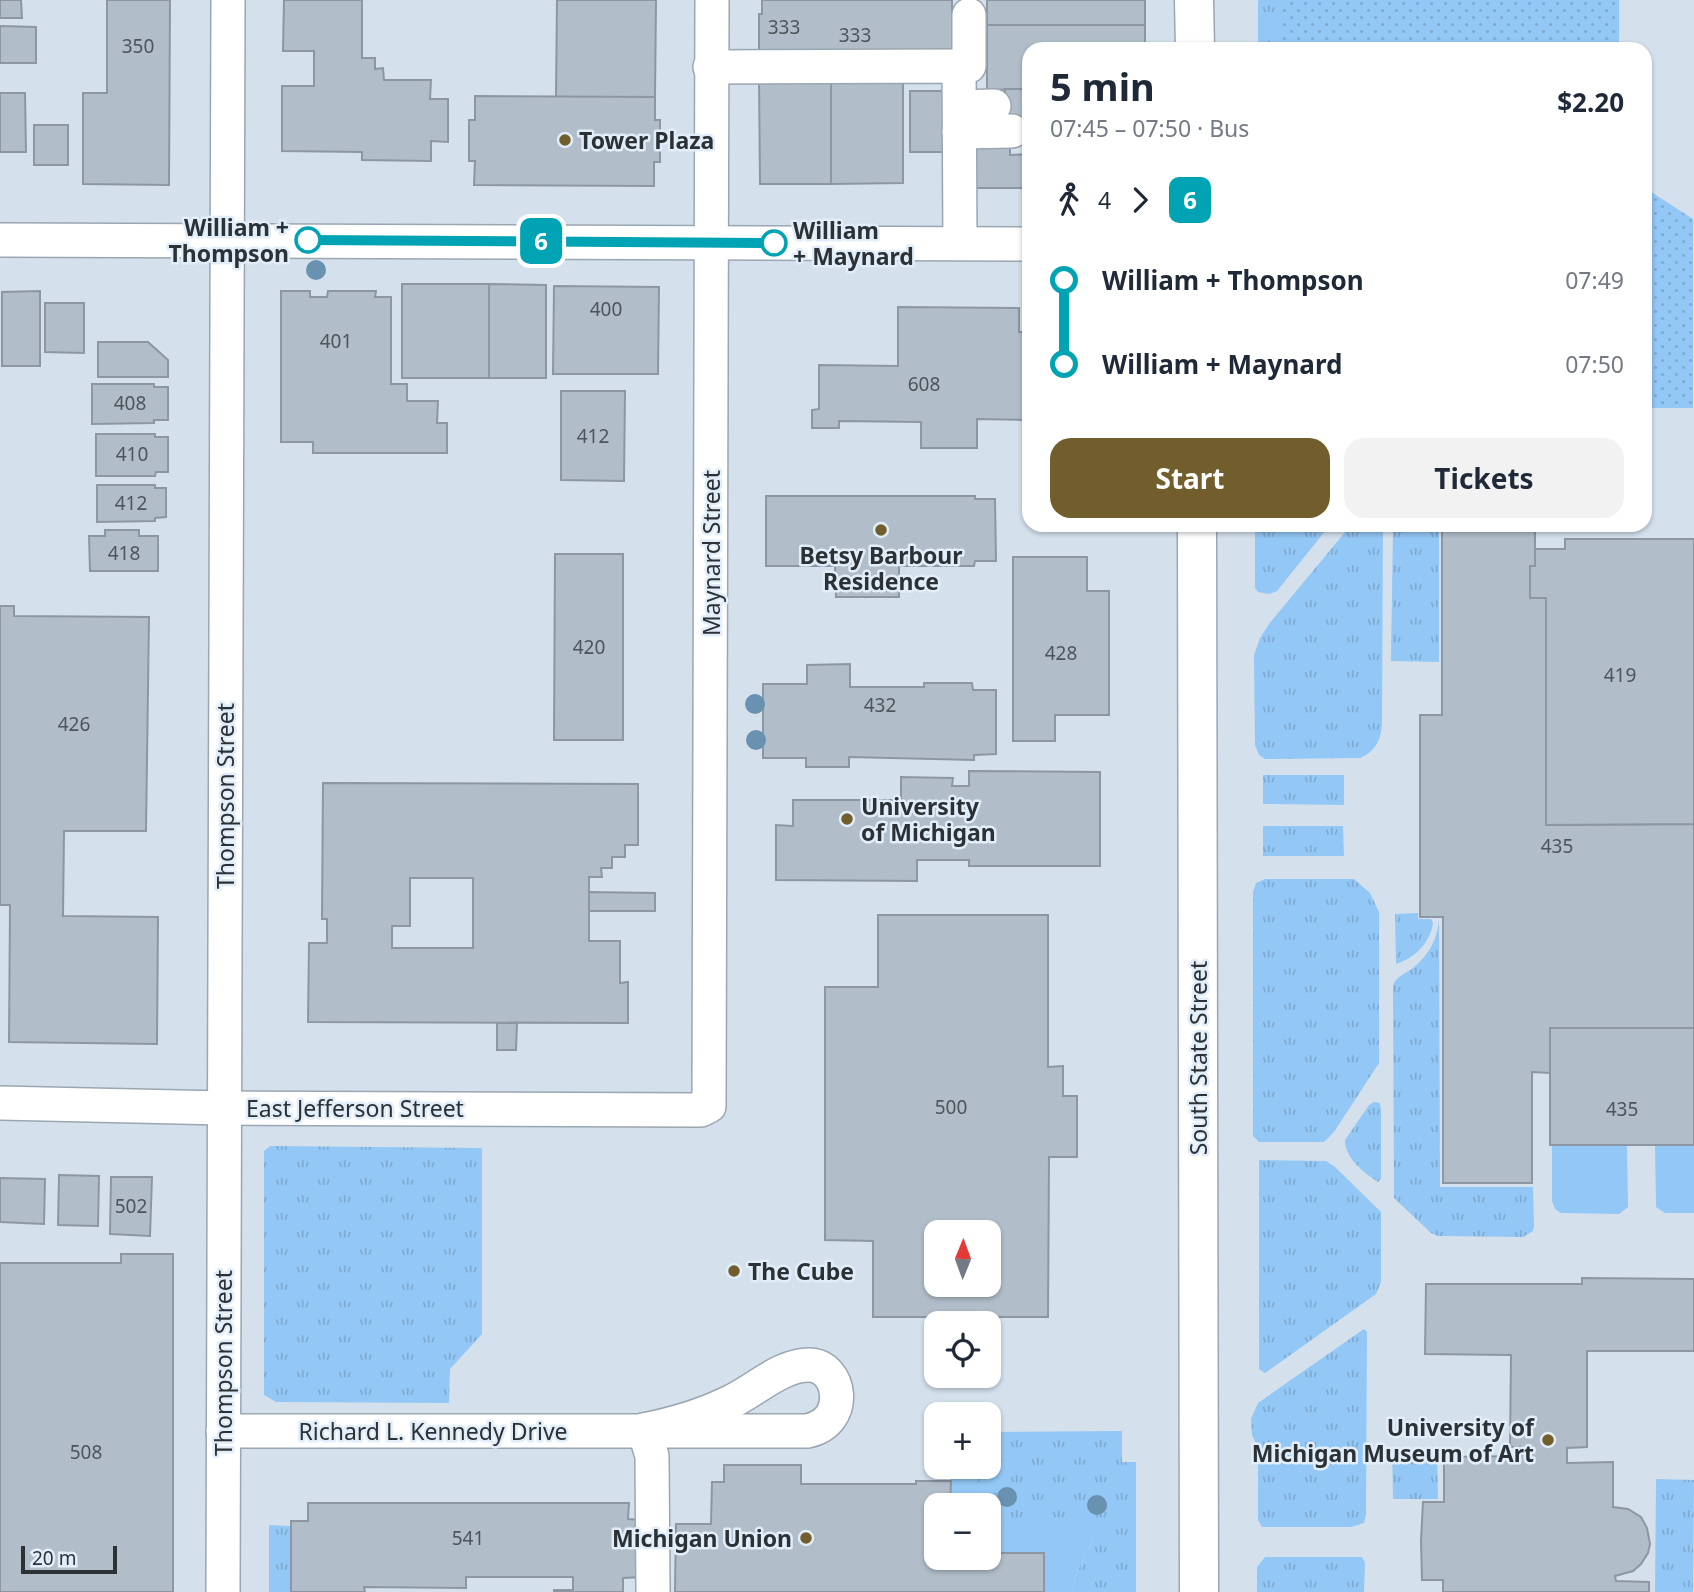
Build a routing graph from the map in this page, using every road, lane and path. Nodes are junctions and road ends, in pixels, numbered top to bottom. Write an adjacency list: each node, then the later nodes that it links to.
1 (228, 0): 10 (street, Thompson Street)
2 (712, 0): 7 (street, Maynard Street)
3 (1194, 0): 5 (main road)
4 (969, 15): 6 (street)
5 (1195, 42)
6 (959, 66): 7 (street); 8 (street)
7 (710, 67): 12 (street, Maynard Street)
8 (960, 119): 9 (street); 13 (street)
9 (1003, 119)
10 (227, 239): 11 (street); 12 (street); 18 (street, Thompson Street)
11 (0, 240)
12 (712, 242): 13 (street); 17 (street, Maynard Street)
13 (960, 243): 14 (street)
14 (1022, 244)
15 (1197, 532): 23 (main road, South State Street)
16 (0, 1103): 18 (street, East Jefferson Street)
17 (709, 1105): 18 (street, East Jefferson Street)
18 (223, 1108): 20 (street, Thompson Street)
19 (644, 1430): 19 (street, Richard L. Kennedy Drive); 20 (street, Richard L. Kennedy Drive); 22 (street)
20 (223, 1431): 21 (street, Thompson Street)
21 (223, 1592)
22 (653, 1592)
23 (1199, 1592)

